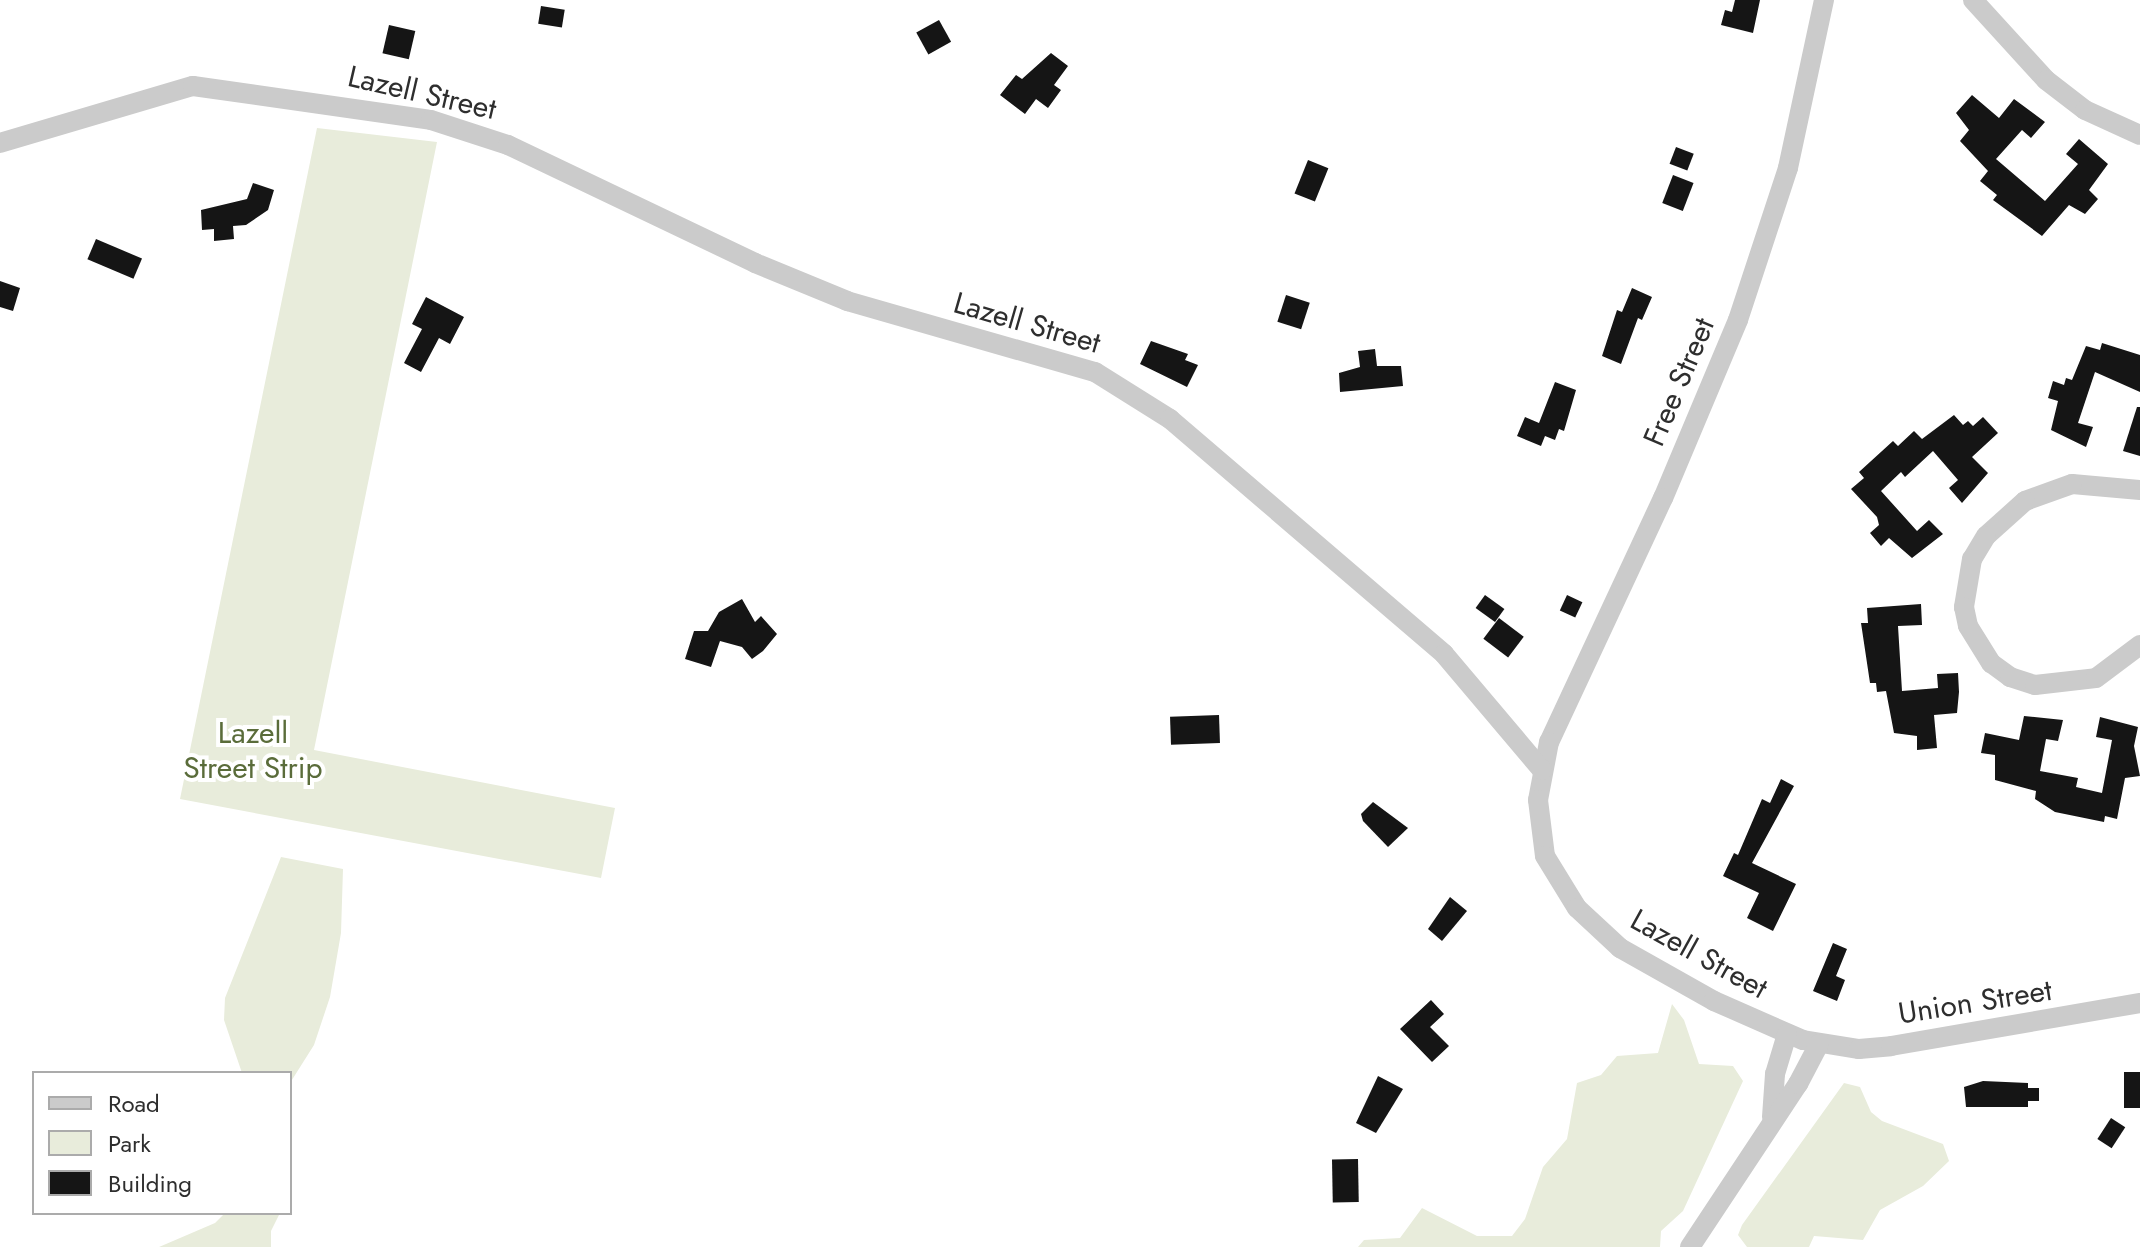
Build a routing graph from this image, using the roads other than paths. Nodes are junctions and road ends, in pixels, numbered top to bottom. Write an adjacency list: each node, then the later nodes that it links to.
1 (1824, 0): 7 (street, Free Street)
2 (1986, 4): 3 (street)
3 (2140, 135)
4 (0, 143): 7 (street, Lazell Street)
5 (2140, 490): 6 (street)
6 (2140, 645)
7 (1542, 770): 9 (street, Lazell Street)
8 (2140, 1003): 10 (street, Union Street)
9 (1787, 1034): 10 (street, Union Street); 11 (street)
10 (1819, 1044): 11 (street)
11 (1772, 1117): 12 (street)
12 (1690, 1247)

